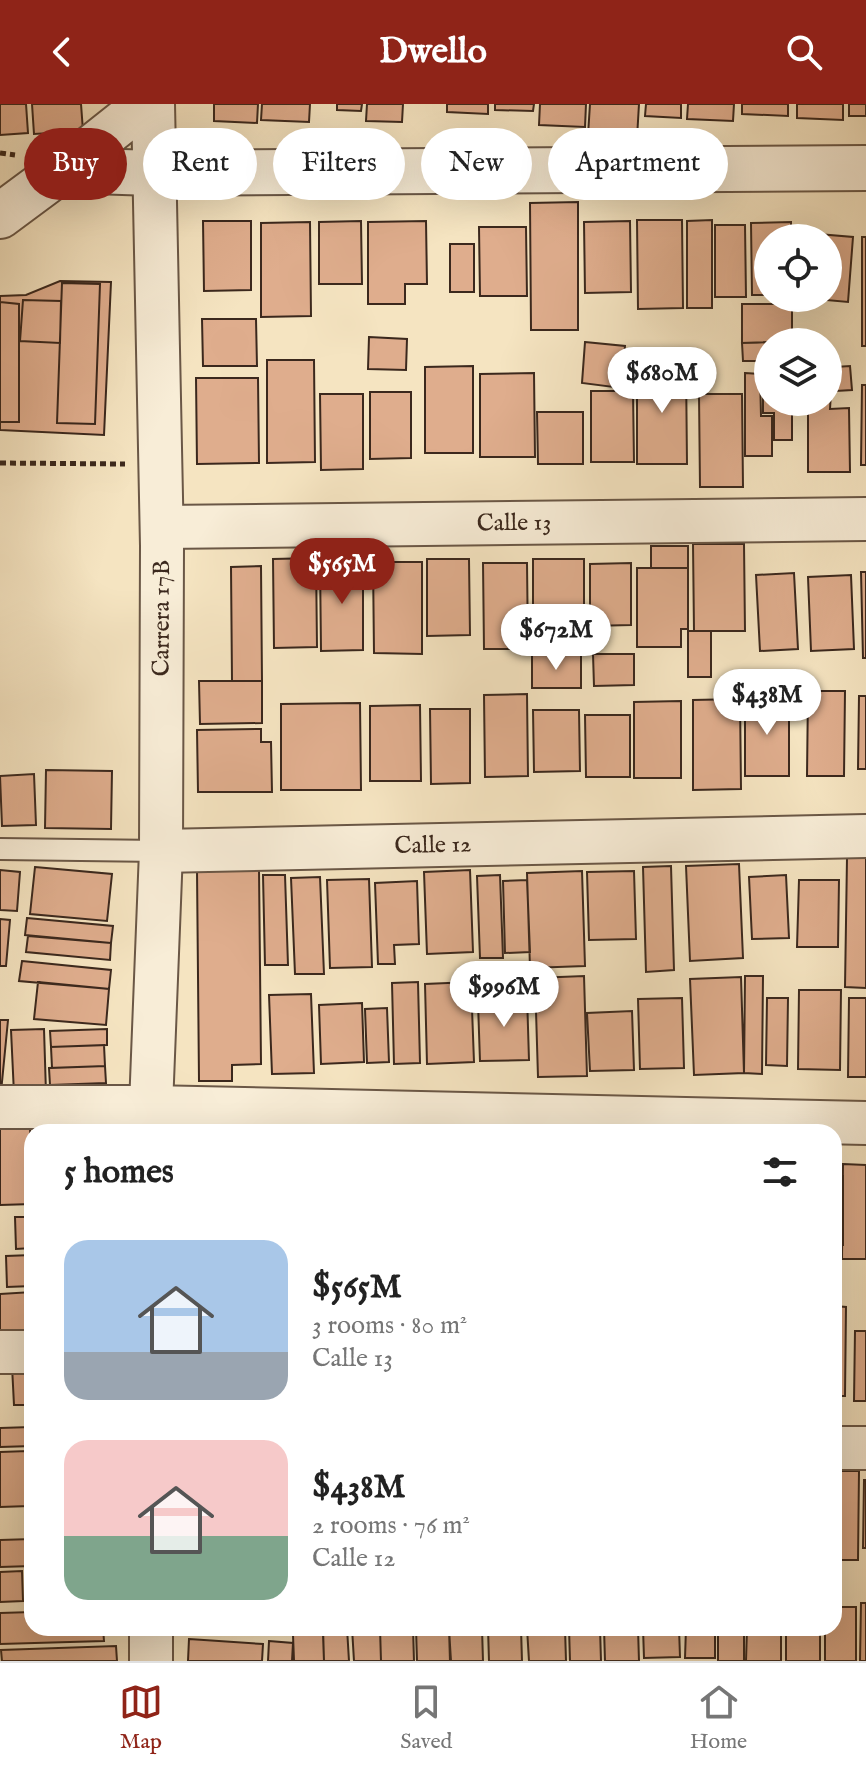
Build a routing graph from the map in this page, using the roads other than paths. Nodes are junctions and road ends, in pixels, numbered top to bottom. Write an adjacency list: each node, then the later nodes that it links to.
1 (145, 104): 3 (street)
2 (153, 104): 4 (street, Carrera 17B)
3 (115, 128)
4 (153, 128)
5 (866, 168): 6 (street)
6 (257, 172)
7 (24, 198): 9 (street)
8 (154, 200): 11 (street, Carrera 17B)
9 (0, 216)
10 (866, 519): 11 (street, Calle 13)
11 (162, 527): 14 (street, Carrera 17B)
12 (866, 836): 14 (street, Calle 12)
13 (0, 849): 14 (lane, Calle 12)
14 (161, 851): 16 (street, Carrera 17B)
15 (0, 1107): 16 (street)
16 (150, 1120): 17 (street)
17 (866, 1123)
18 (0, 1352): 19 (street)
19 (24, 1352)
20 (842, 1448): 21 (street)
21 (866, 1448)
22 (151, 1636): 23 (street)
23 (151, 1661)

